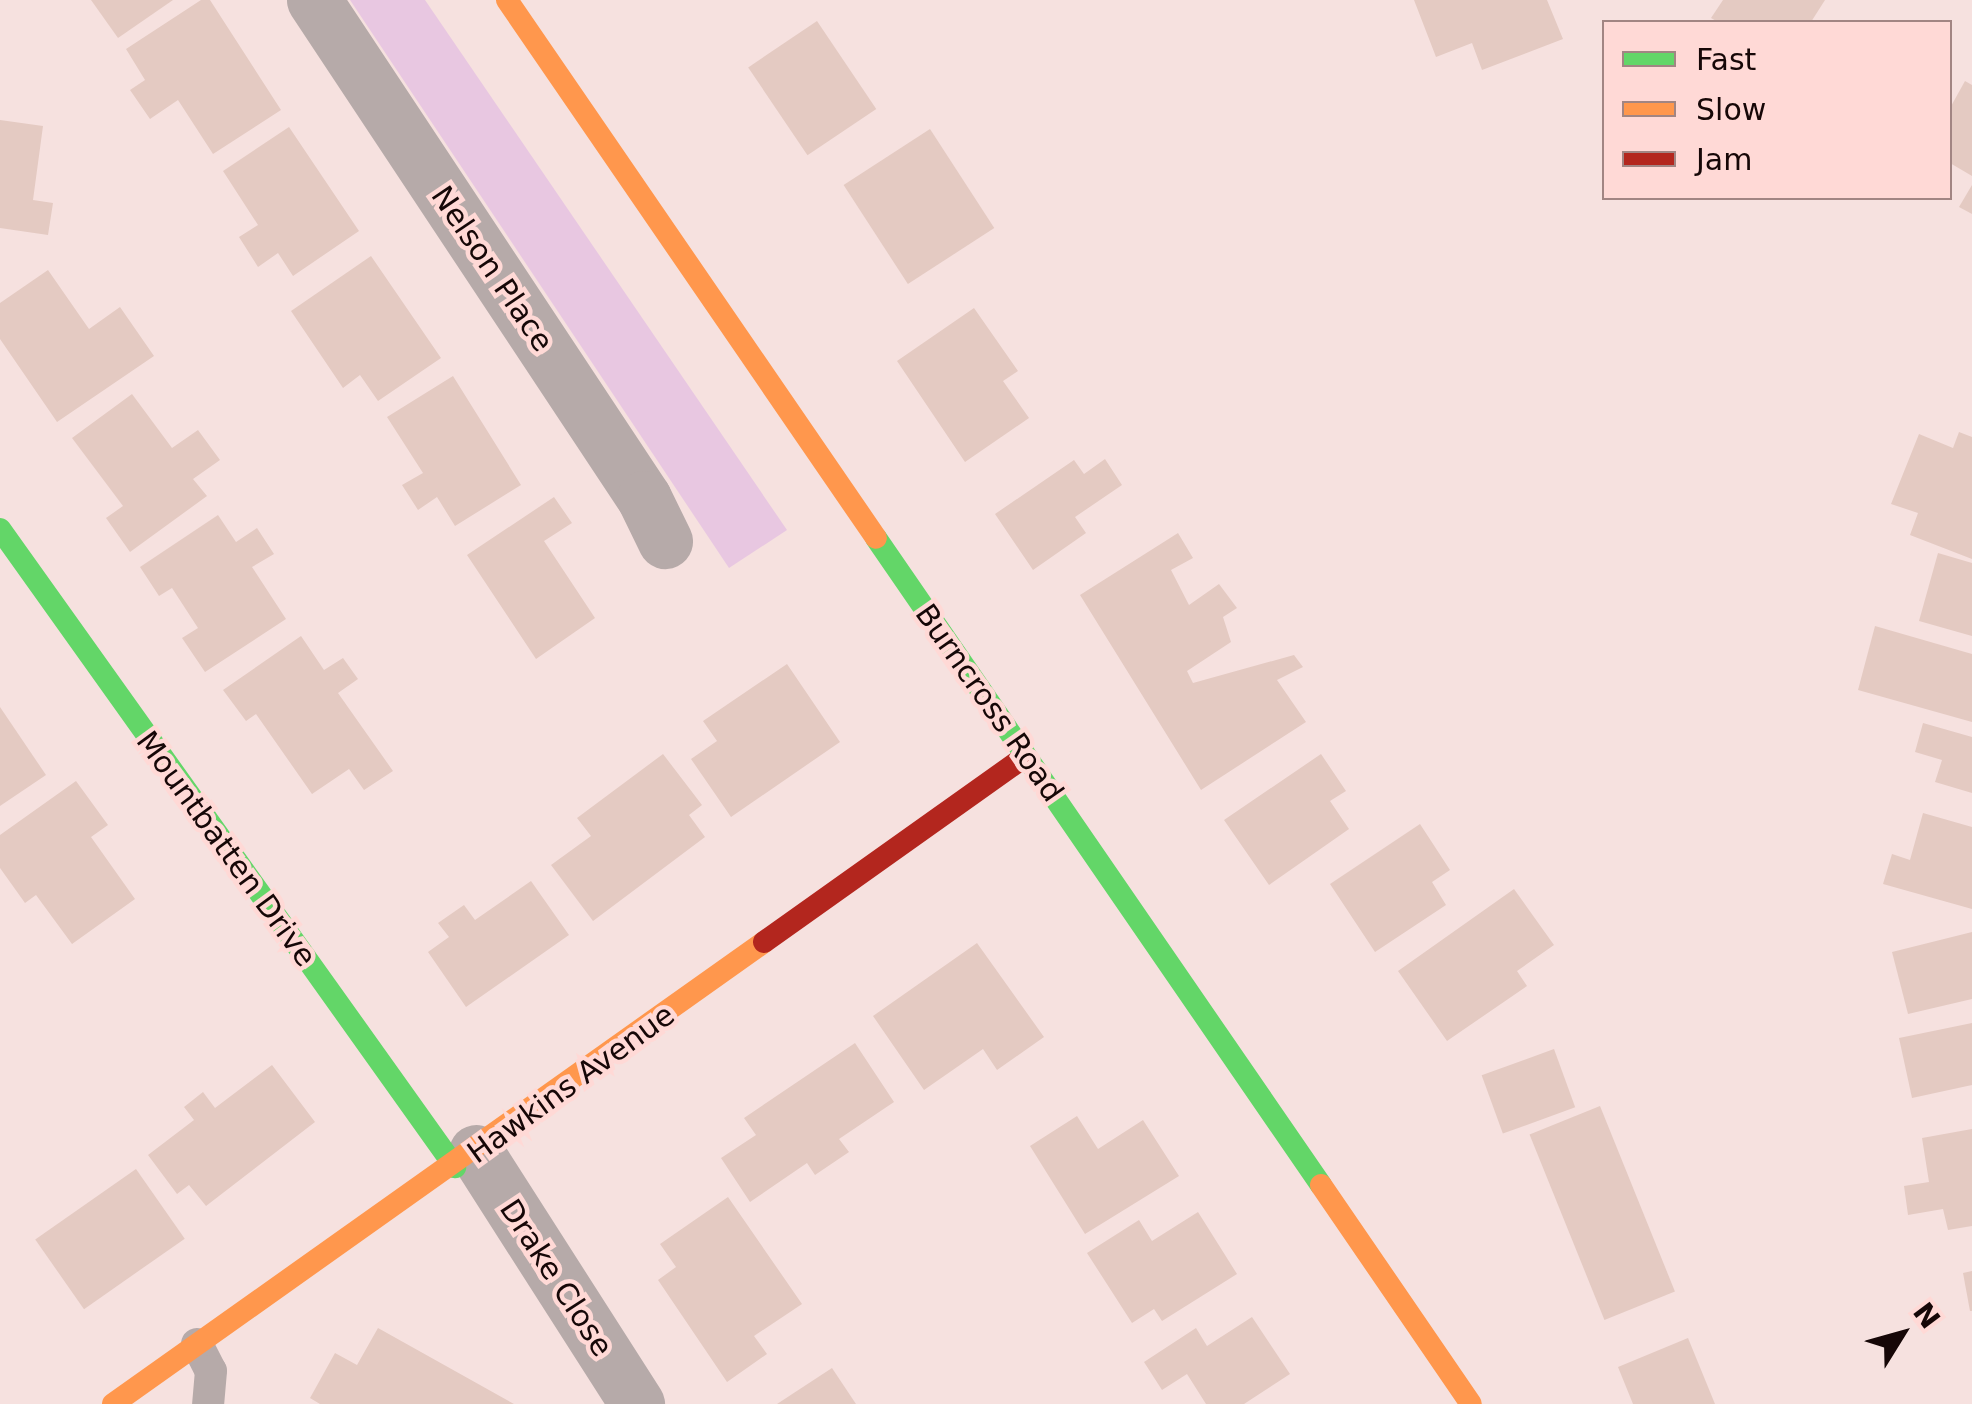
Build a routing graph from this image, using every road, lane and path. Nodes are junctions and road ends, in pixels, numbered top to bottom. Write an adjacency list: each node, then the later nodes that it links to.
1 (314, 0): 4 (street, Nelson Place)
2 (507, 0): 5 (street, Burncross Road)
3 (0, 529): 6 (street, Mountbatten Drive)
4 (665, 540)
5 (1024, 757): 6 (street, Hawkins Avenue); 11 (street, Burncross Road)
6 (465, 1159): 7 (street, Hawkins Avenue); 10 (street, Drake Close)
7 (197, 1344): 8 (street, Hawkins Avenue); 9 (lane)
8 (113, 1404)
9 (208, 1404)
10 (636, 1404)
11 (1472, 1404)

